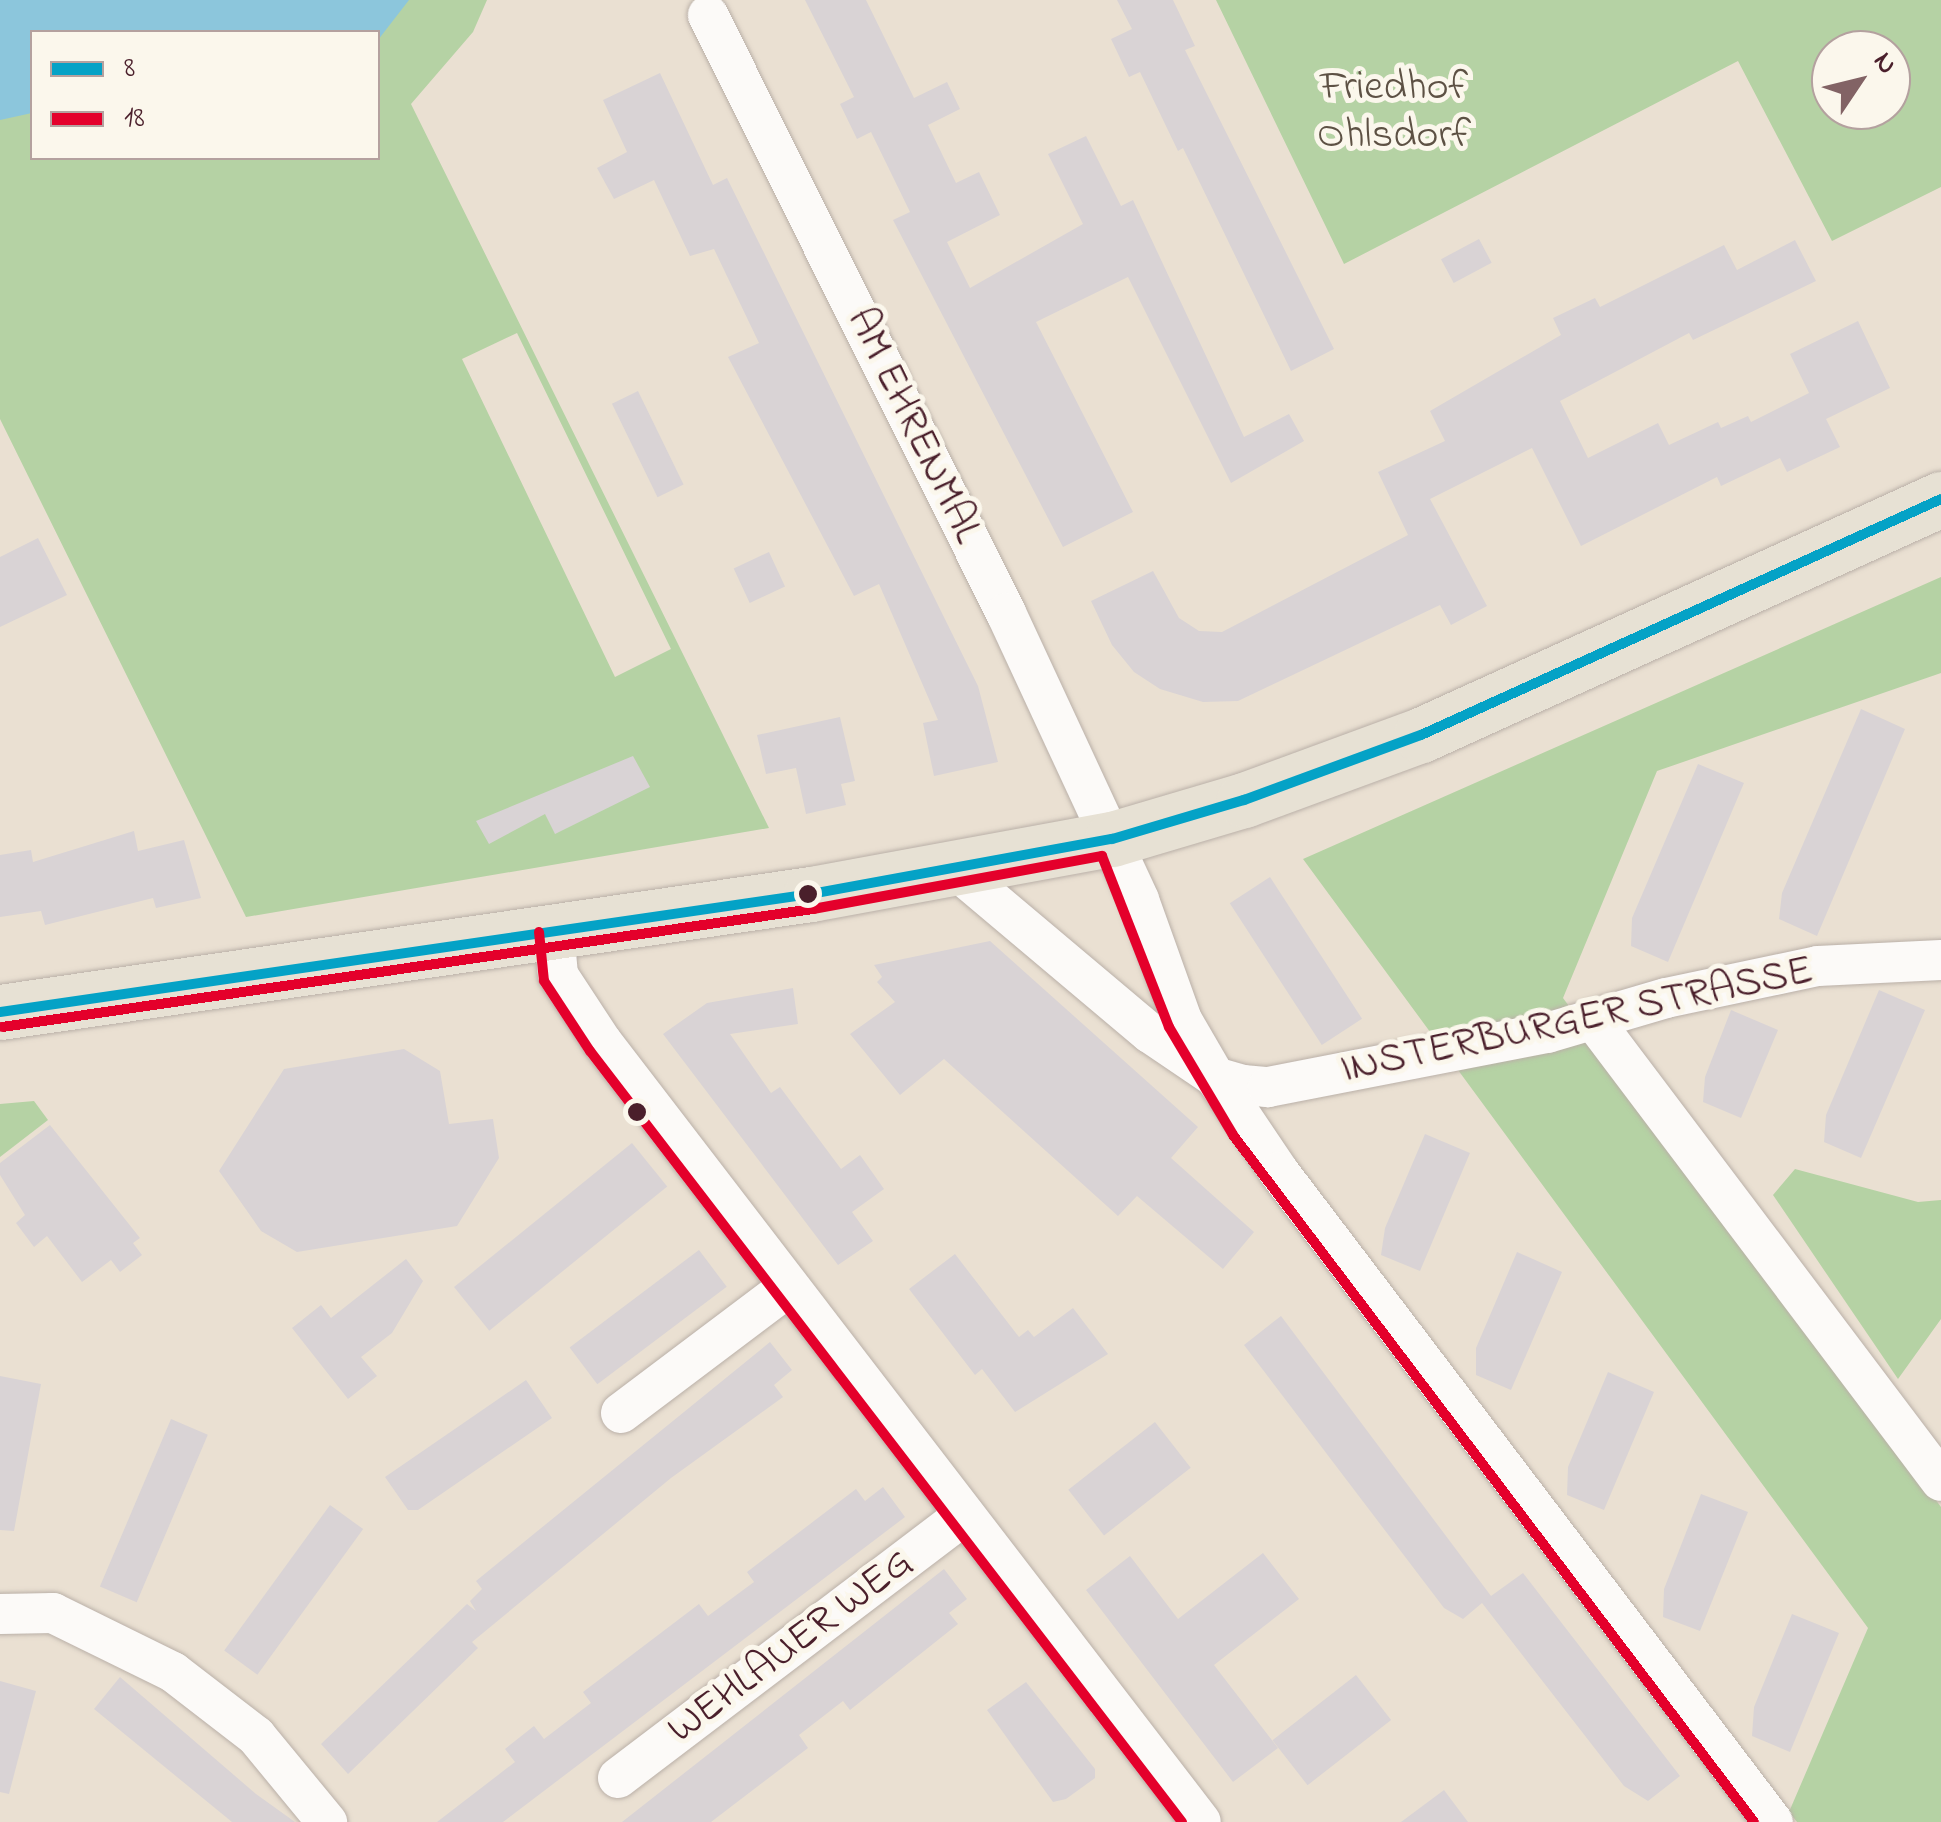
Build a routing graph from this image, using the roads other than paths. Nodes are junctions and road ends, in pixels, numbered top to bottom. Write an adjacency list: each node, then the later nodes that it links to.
1 (708, 15): 3 (street, AM EHRENMAL)
2 (1941, 500): 3 (main road)
3 (1112, 840): 4 (main road); 9 (street, AM EHRENMAL)
4 (955, 870): 5 (main road); 9 (street)
5 (554, 932): 7 (main road); 10 (street)
6 (1941, 960): 8 (street, INSTERBURGER STRASSE)
7 (0, 1012)
8 (1594, 1022): 9 (street, INSTERBURGER STRASSE); 12 (street)
9 (1215, 1077): 18 (street, AM EHRENMAL)
10 (788, 1287): 11 (street); 13 (street)
11 (621, 1413)
12 (1941, 1480)
13 (965, 1515): 15 (street, WEHLAUER WEG); 17 (street)
14 (0, 1614): 16 (street)
15 (618, 1778)
16 (327, 1822)
17 (1201, 1822)
18 (1773, 1822)

